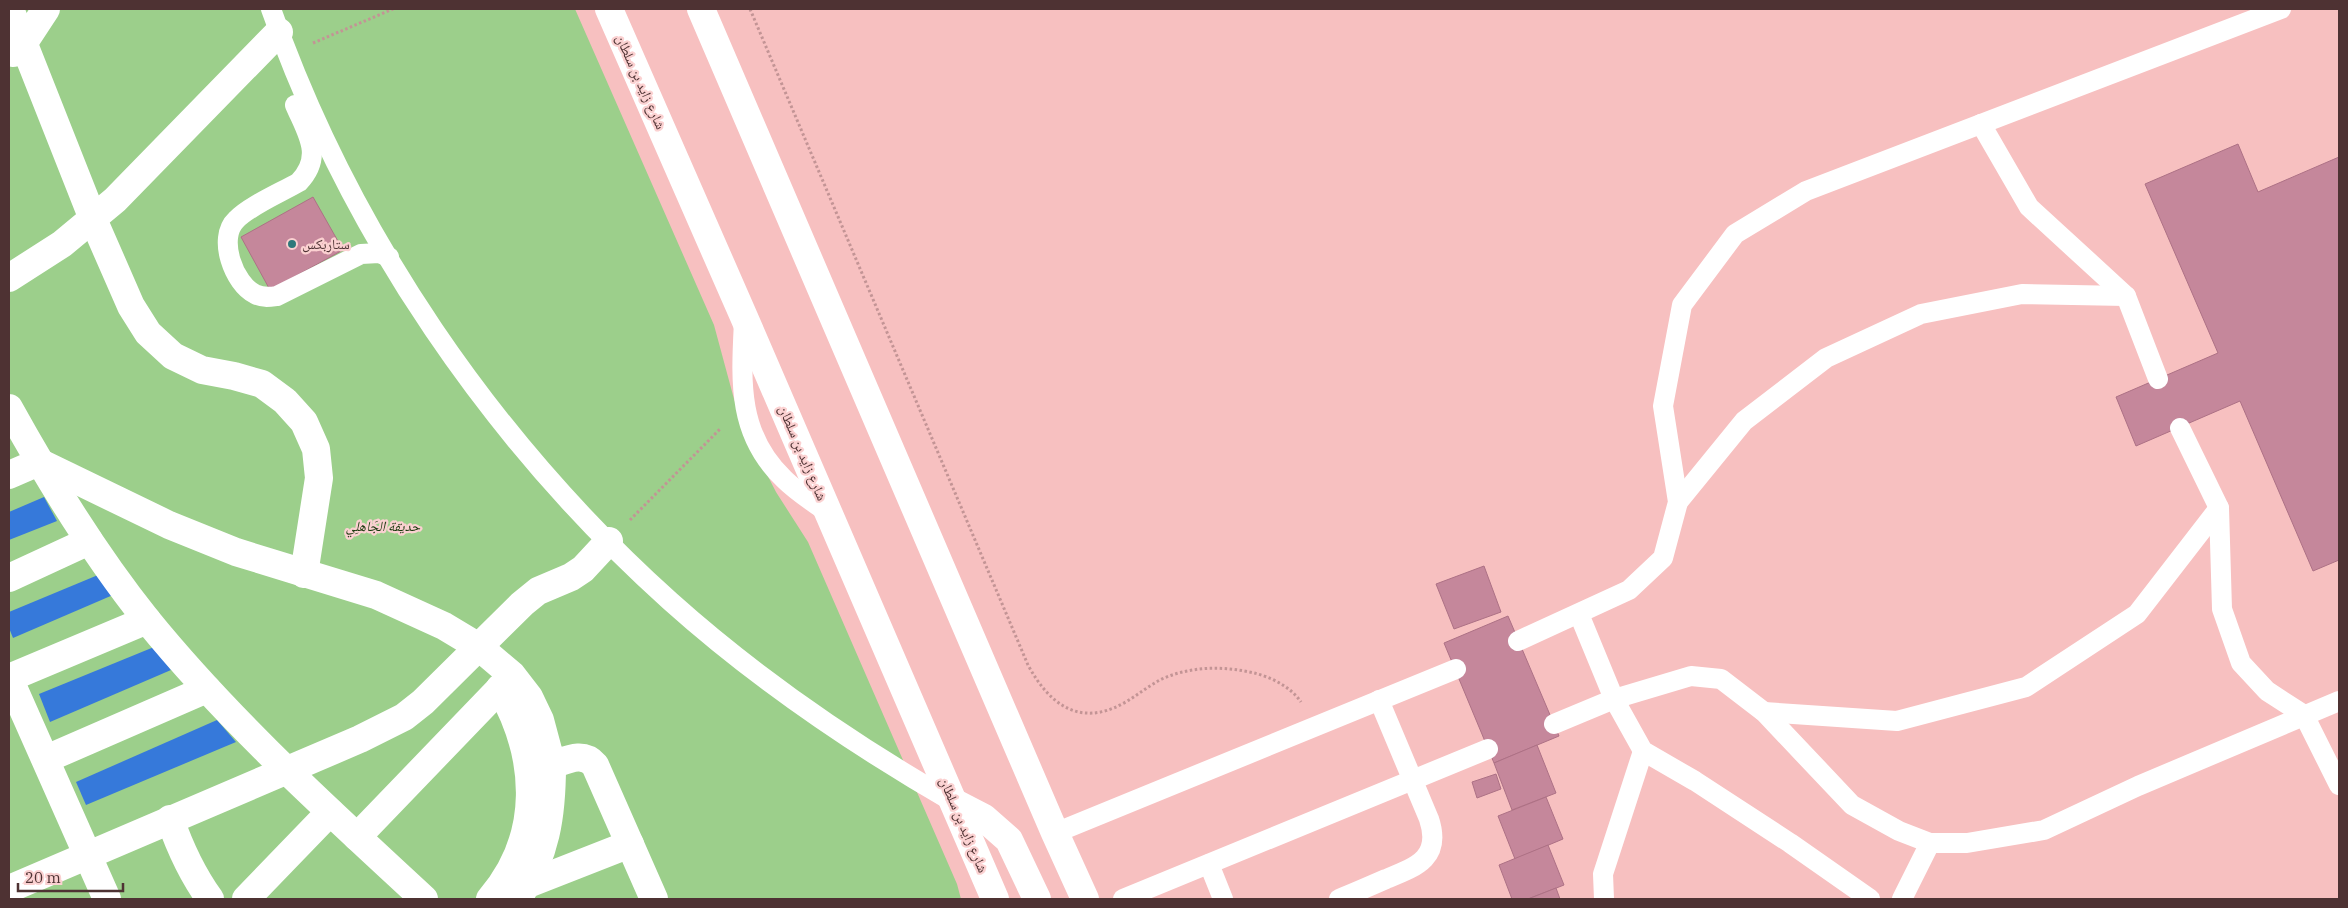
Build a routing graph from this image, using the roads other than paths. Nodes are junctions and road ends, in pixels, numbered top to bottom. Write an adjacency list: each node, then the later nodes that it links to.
1 (10, 9): 7 (main road)
2 (46, 9): 7 (main road)
3 (609, 9): 13 (main road, شارع زايد بن سلطان)
4 (701, 9): 50 (main road)
5 (2281, 9): 8 (lane)
6 (280, 32): 9 (main road); 10 (lane); 10 (lane)
7 (16, 50): 9 (main road)
8 (1981, 124): 12 (lane); 19 (lane)
9 (93, 218): 11 (main road); 24 (main road)
10 (389, 257): 23 (lane)
11 (9, 278)
12 (2126, 296): 14 (lane); 19 (lane)
13 (744, 317): 21 (main road, شارع زايد بن سلطان); 21 (lane)
14 (2158, 379)
15 (9, 408): 17 (main road)
16 (2180, 428): 20 (lane)
17 (39, 462): 18 (main road); 22 (main road); 24 (main road)
18 (9, 475)
19 (1678, 502): 26 (lane)
20 (2219, 508): 37 (lane); 38 (lane)
21 (830, 515): 47 (main road, شارع زايد بن سلطان)
22 (89, 541): 25 (main road); 27 (main road)
23 (609, 541): 29 (main road); 47 (lane)
24 (304, 574): 29 (main road)
25 (9, 578)
26 (1579, 614): 28 (lane); 35 (lane)
27 (147, 620): 31 (main road); 33 (main road)
28 (1518, 641)
29 (479, 647): 32 (main road); 44 (main road)
30 (1456, 669): 34 (lane)
31 (9, 678): 42 (main road)
32 (506, 681): 43 (main road); 51 (main road); 62 (main road)
33 (207, 690): 42 (main road); 44 (main road)
34 (1380, 700): 45 (lane); 50 (lane)
35 (1614, 700): 37 (lane); 39 (lane); 41 (lane)
36 (2339, 701): 38 (lane)
37 (1764, 712): 52 (lane)
38 (2304, 716): 46 (lane); 52 (lane)
39 (1554, 724)
40 (1488, 749): 45 (lane)
41 (1643, 751): 70 (lane); 71 (lane)
42 (46, 759): 54 (main road)
43 (552, 765): 53 (main road); 57 (main road)
44 (286, 770): 48 (main road); 49 (main road)
45 (1414, 780): 55 (lane); 69 (lane)
46 (2339, 785)
47 (955, 803): 64 (main road, شارع زايد بن سلطان); 65 (main road)
48 (330, 812): 51 (main road); 60 (main road)
49 (170, 819): 54 (main road); 59 (main road)
50 (1055, 833): 66 (main road)
51 (357, 837): 61 (main road)
52 (1930, 842): 72 (lane)
53 (630, 844): 57 (main road); 63 (main road)
54 (86, 855): 56 (main road); 58 (main road)
55 (1209, 864): 67 (lane); 68 (lane)
56 (9, 889)
57 (523, 892)
58 (107, 899)
59 (210, 899)
60 (246, 899)
61 (424, 899)
62 (490, 899)
63 (654, 899)
64 (995, 899)
65 (1037, 899)
66 (1085, 899)
67 (1123, 899)
68 (1223, 899)
69 (1339, 899)
70 (1604, 899)
71 (1870, 899)
72 (1902, 899)

